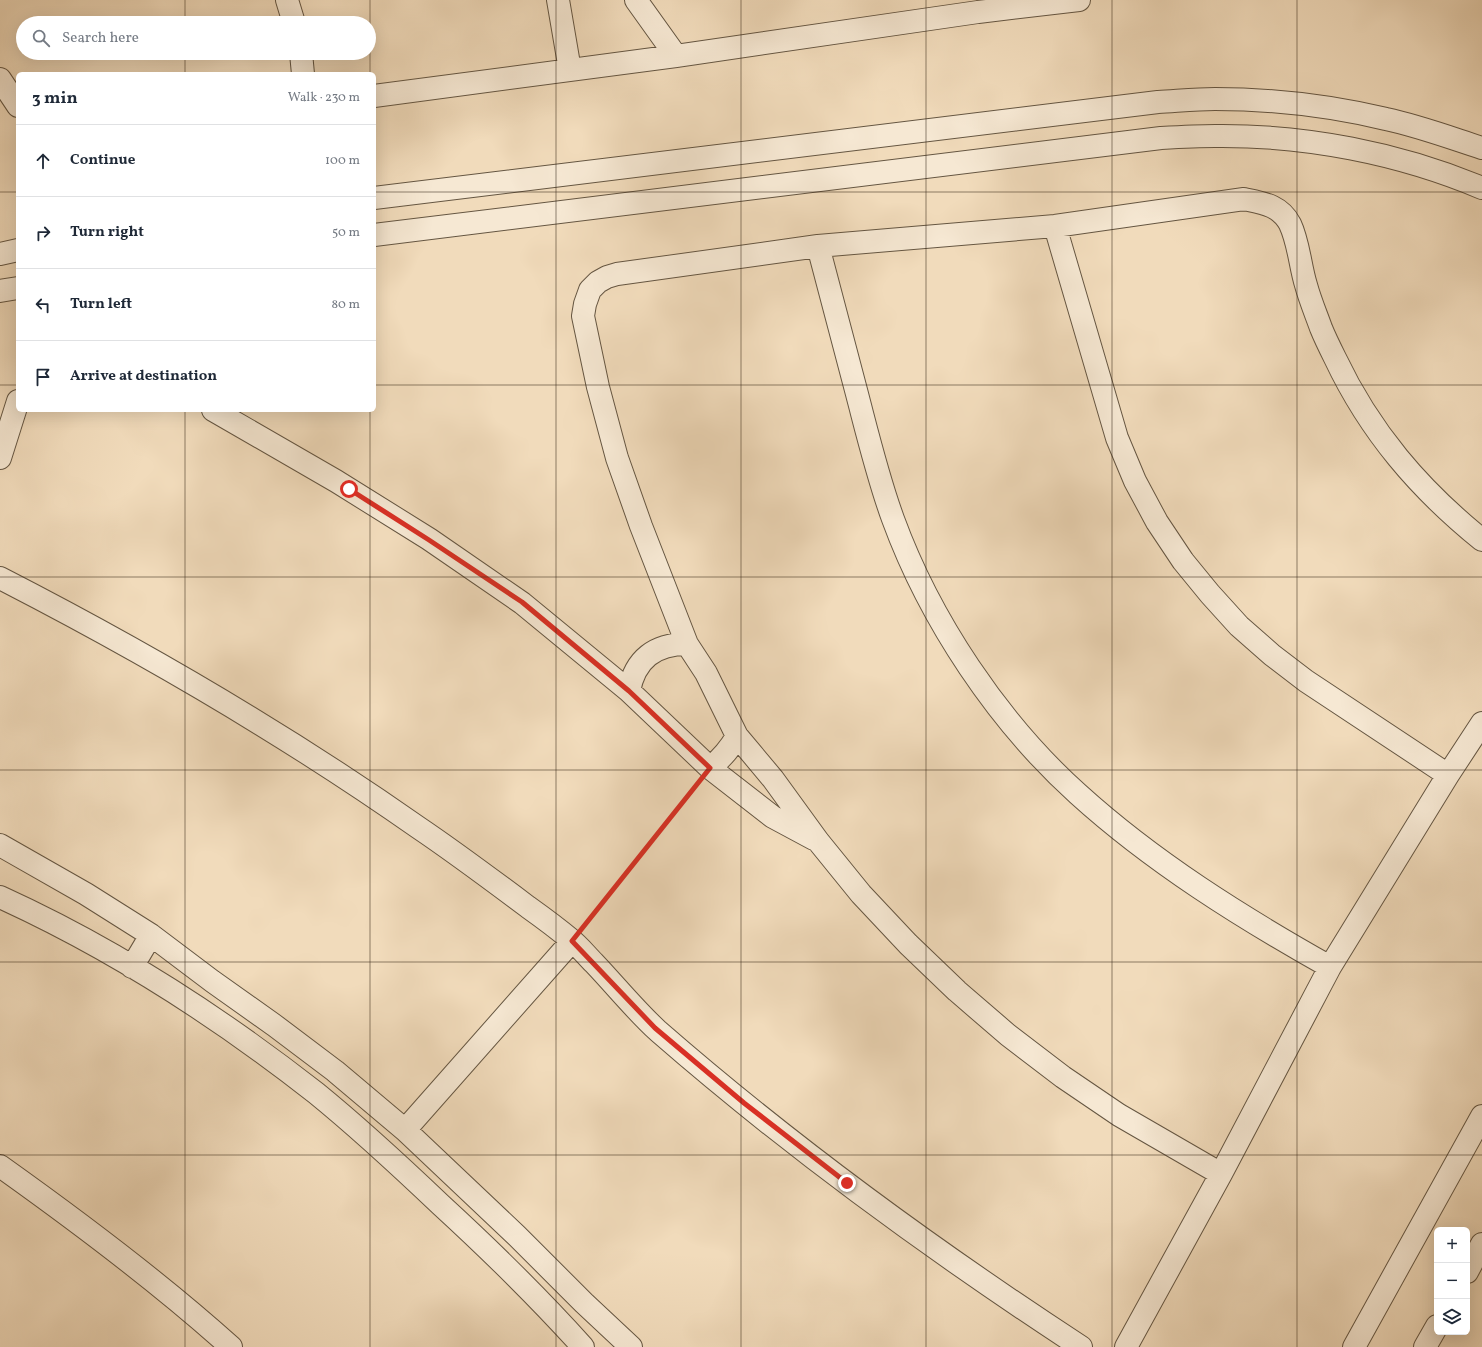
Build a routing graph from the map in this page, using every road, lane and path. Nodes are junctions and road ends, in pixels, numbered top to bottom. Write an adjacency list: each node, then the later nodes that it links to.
1 (287, 0): 6 (street)
2 (558, 0): 9 (street)
3 (636, 0): 7 (street)
4 (1079, 0): 5 (street)
5 (974, 6): 7 (street)
6 (292, 16)
7 (676, 56): 9 (street)
8 (301, 60): 10 (street)
9 (570, 70): 12 (street)
10 (303, 72)
11 (0, 79): 13 (street)
12 (376, 96)
13 (16, 103)
14 (1482, 148): 16 (street)
15 (1482, 188): 18 (street)
16 (376, 198)
17 (1055, 226): 19 (street); 27 (street); 34 (street)
18 (376, 235)
19 (818, 246): 29 (street); 41 (street)
20 (16, 250): 21 (street)
21 (0, 254)
22 (16, 288): 23 (street)
23 (0, 291)
24 (16, 407): 26 (street)
25 (216, 412): 30 (street)
26 (0, 458)
27 (1482, 540)
28 (0, 578): 39 (street)
29 (687, 644): 30 (street); 32 (street)
30 (629, 691): 33 (street)
31 (1482, 722): 34 (street)
32 (737, 736): 33 (street); 35 (street)
33 (710, 768): 35 (street); 39 (path)
34 (1448, 775): 41 (street)
35 (818, 842): 45 (street)
36 (0, 845): 38 (street)
37 (0, 897): 40 (street)
38 (151, 934): 40 (street); 43 (street)
39 (572, 941): 43 (street); 52 (street)
40 (132, 967): 50 (street)
41 (1330, 967): 45 (street)
42 (1482, 1116): 54 (street)
43 (405, 1130): 51 (street)
44 (0, 1166): 49 (street)
45 (1221, 1174): 53 (street)
46 (1482, 1244): 47 (street)
47 (1470, 1266)
48 (1434, 1331): 55 (street)
49 (232, 1347)
50 (583, 1347)
51 (631, 1347)
52 (1081, 1347)
53 (1126, 1347)
54 (1354, 1347)
55 (1425, 1347)

